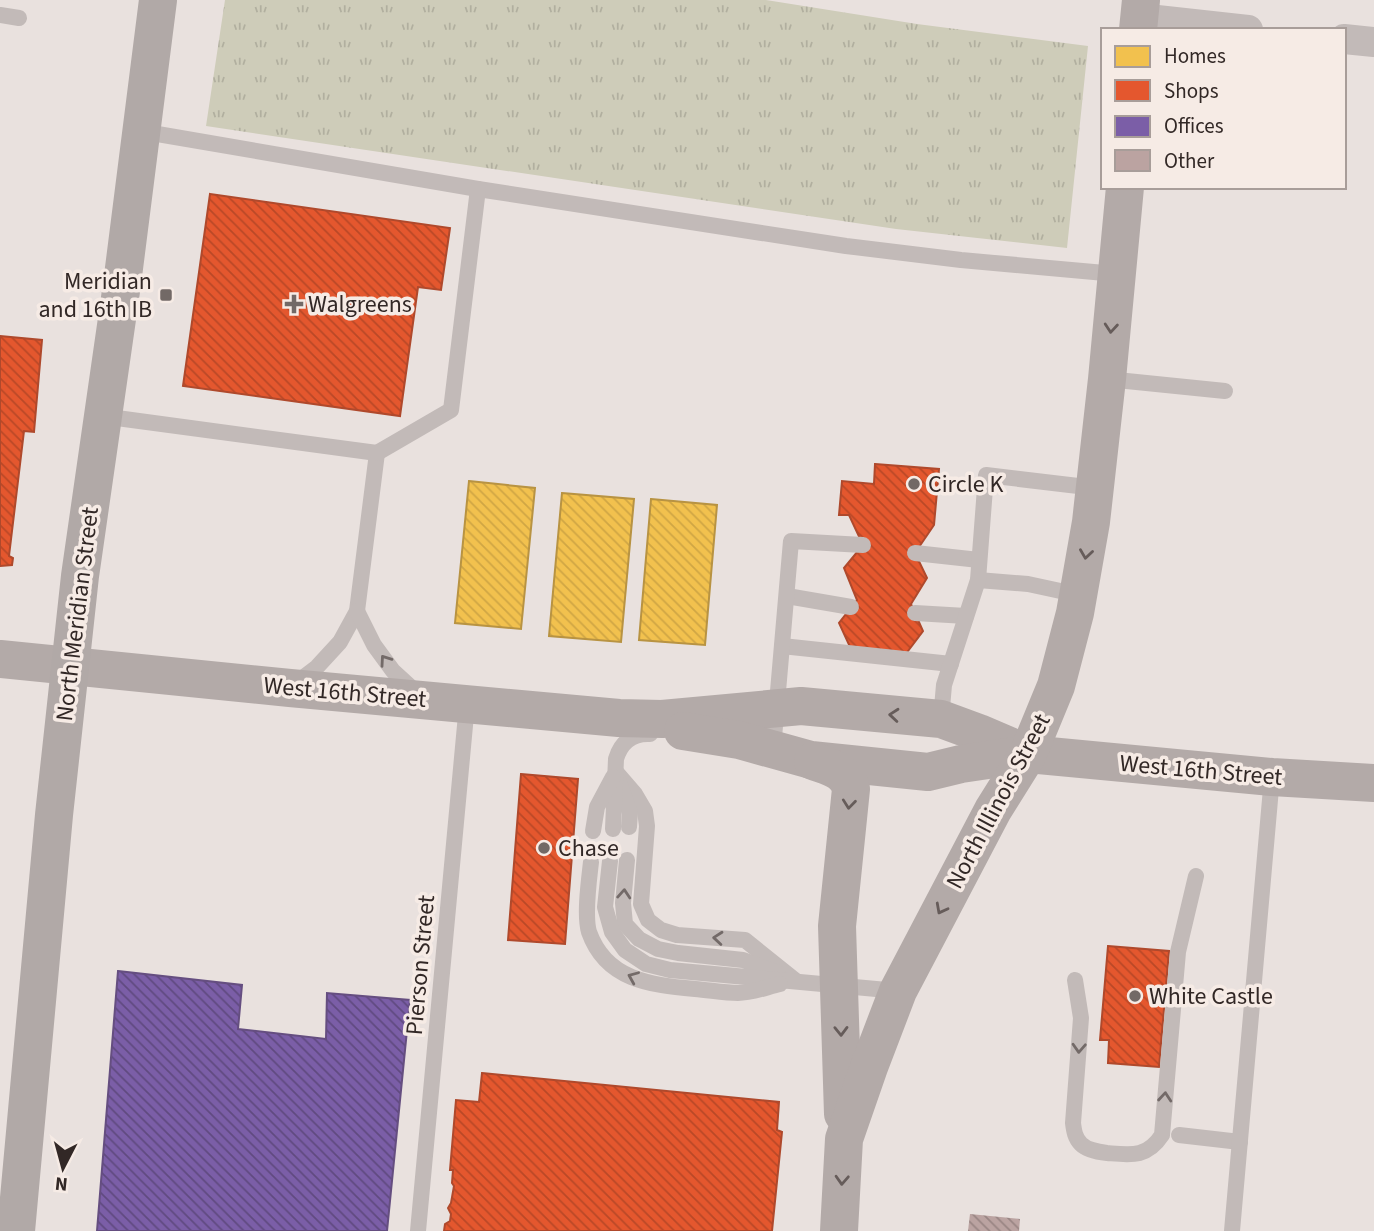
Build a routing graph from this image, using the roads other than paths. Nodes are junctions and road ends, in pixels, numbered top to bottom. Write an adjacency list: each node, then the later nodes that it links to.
1 (158, 0): 8 (main road, North Meridian Street)
2 (0, 15): 4 (lane)
3 (1140, 16): 5 (street)
4 (19, 18)
5 (1233, 28)
6 (1346, 39): 7 (street)
7 (1374, 42)
8 (141, 131): 9 (lane); 14 (main road, North Meridian Street)
9 (478, 189): 11 (lane); 15 (lane)
10 (1125, 189): 11 (main road, North Illinois Street)
11 (1116, 274): 12 (main road, North Illinois Street, one-way to 12)
12 (1107, 379): 13 (lane); 16 (main road, North Illinois Street)
13 (1225, 390)
14 (102, 416): 15 (lane); 30 (main road, North Meridian Street)
15 (377, 453): 24 (lane)
16 (1095, 488): 19 (lane); 21 (main road, North Illinois Street, one-way to 21)
17 (863, 545): 22 (lane)
18 (915, 553): 19 (lane)
19 (979, 560): 20 (lane)
20 (978, 580): 21 (lane); 26 (lane)
21 (1079, 595): 39 (main road, North Illinois Street)
22 (786, 596): 23 (lane); 27 (lane)
23 (851, 607)
24 (357, 611): 31 (lane); 32 (lane, one-way to 24)
25 (915, 613): 26 (lane)
26 (966, 616): 29 (lane)
27 (782, 646): 29 (lane); 34 (lane)
28 (0, 659): 30 (main road, West 16th Street)
29 (951, 664): 36 (lane)
30 (70, 666): 31 (main road, West 16th Street); 57 (main road, North Meridian Street)
31 (289, 688): 32 (main road, West 16th Street)
32 (425, 700): 33 (main road, West 16th Street)
33 (467, 704): 35 (main road, West 16th Street); 58 (lane, Pierson Street)
34 (777, 708): 35 (main road, West 16th Street); 36 (main road, West 16th Street, one-way to 34); 38 (lane)
35 (619, 718): 37 (main road, West 16th Street)
36 (941, 719): 39 (main road, West 16th Street)
37 (706, 735): 38 (main road, West 16th Street); 41 (lane)
38 (773, 749): 40 (main road, West 16th Street)
39 (1028, 754): 40 (main road, West 16th Street); 42 (main road, West 16th Street); 53 (main road, North Illinois Street, one-way to 53)
40 (811, 760): 52 (main road, one-way to 52)
41 (616, 772): 44 (lane); 45 (lane); 51 (lane, one-way to 41)
42 (1272, 776): 43 (main road, West 16th Street); 56 (lane)
43 (1374, 783)
44 (621, 828)
45 (593, 831)
46 (627, 860): 51 (lane, one-way to 46)
47 (610, 861): 51 (lane)
48 (591, 862): 51 (lane, one-way to 48)
49 (1196, 876): 50 (lane, one-way to 49)
50 (1075, 980)
51 (796, 981): 52 (lane)
52 (840, 985): 53 (lane); 55 (main road, one-way to 55)
53 (898, 991): 55 (main road, North Illinois Street)
54 (1179, 1135): 56 (lane)
55 (844, 1139): 59 (main road, North Illinois Street, one-way to 59)
56 (1240, 1142): 60 (lane)
57 (16, 1231)
58 (418, 1231)
59 (839, 1231)
60 (1232, 1231)

